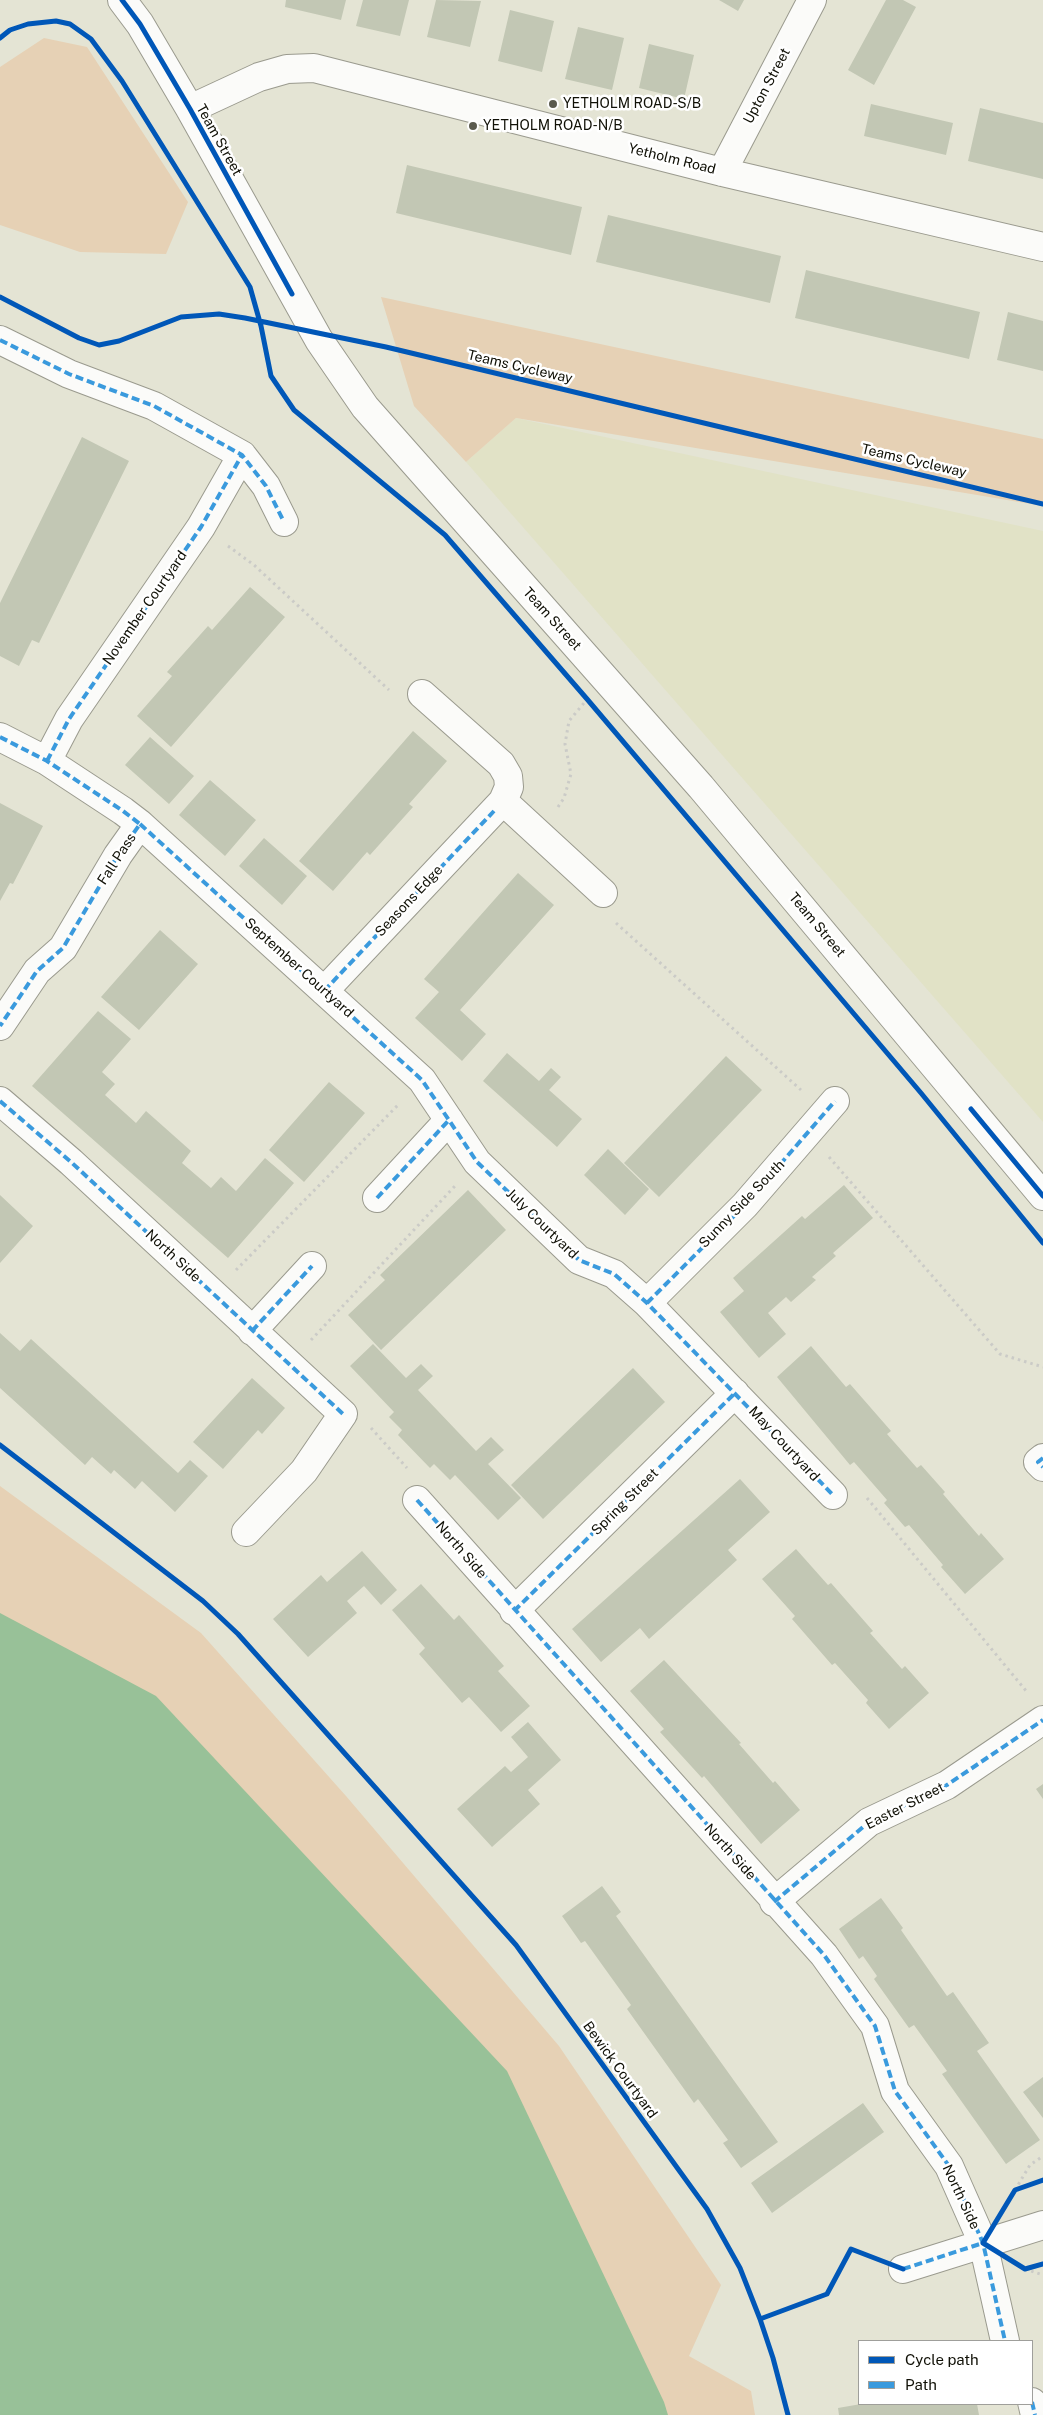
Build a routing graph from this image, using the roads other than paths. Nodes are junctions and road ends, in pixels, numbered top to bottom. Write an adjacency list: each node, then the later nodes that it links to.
1 (122, 0): 3 (street, Team Street)
2 (812, 0): 4 (street, Upton Street)
3 (190, 109): 4 (street, Yetholm Road); 20 (street, Team Street)
4 (722, 172): 5 (street, Yetholm Road)
5 (1043, 247)
6 (0, 340): 7 (street)
7 (242, 455): 8 (street); 11 (street, November Courtyard)
8 (284, 522)
9 (422, 694): 12 (street)
10 (0, 737): 11 (street, Fall Pass)
11 (48, 761): 13 (street, Fall Pass)
12 (498, 806): 14 (street); 15 (street, Seasons Edge)
13 (140, 824): 15 (street, September Courtyard); 16 (street, Fall Pass)
14 (603, 893)
15 (324, 991): 19 (street, September Courtyard)
16 (0, 1026)
17 (0, 1101): 24 (street, North Side)
18 (830, 1107): 23 (street, Sunny Side South)
19 (449, 1120): 21 (street); 23 (street, July Courtyard)
20 (1043, 1196)
21 (377, 1198)
22 (312, 1266): 24 (street)
23 (647, 1303): 25 (street, July Courtyard)
24 (252, 1331): 30 (street, North Side)
25 (735, 1393): 28 (street, May Courtyard); 31 (street, Spring Street)
26 (1043, 1458): 27 (street)
27 (1043, 1467)
28 (833, 1496)
29 (417, 1500): 31 (street, North Side)
30 (246, 1532)
31 (514, 1611): 33 (street, North Side)
32 (1037, 1708): 33 (street, Easter Street)
33 (774, 1902): 35 (street, North Side)
34 (1043, 2226): 35 (street)
35 (983, 2244): 36 (street); 37 (street, North Side)
36 (903, 2269)
37 (1005, 2340)

